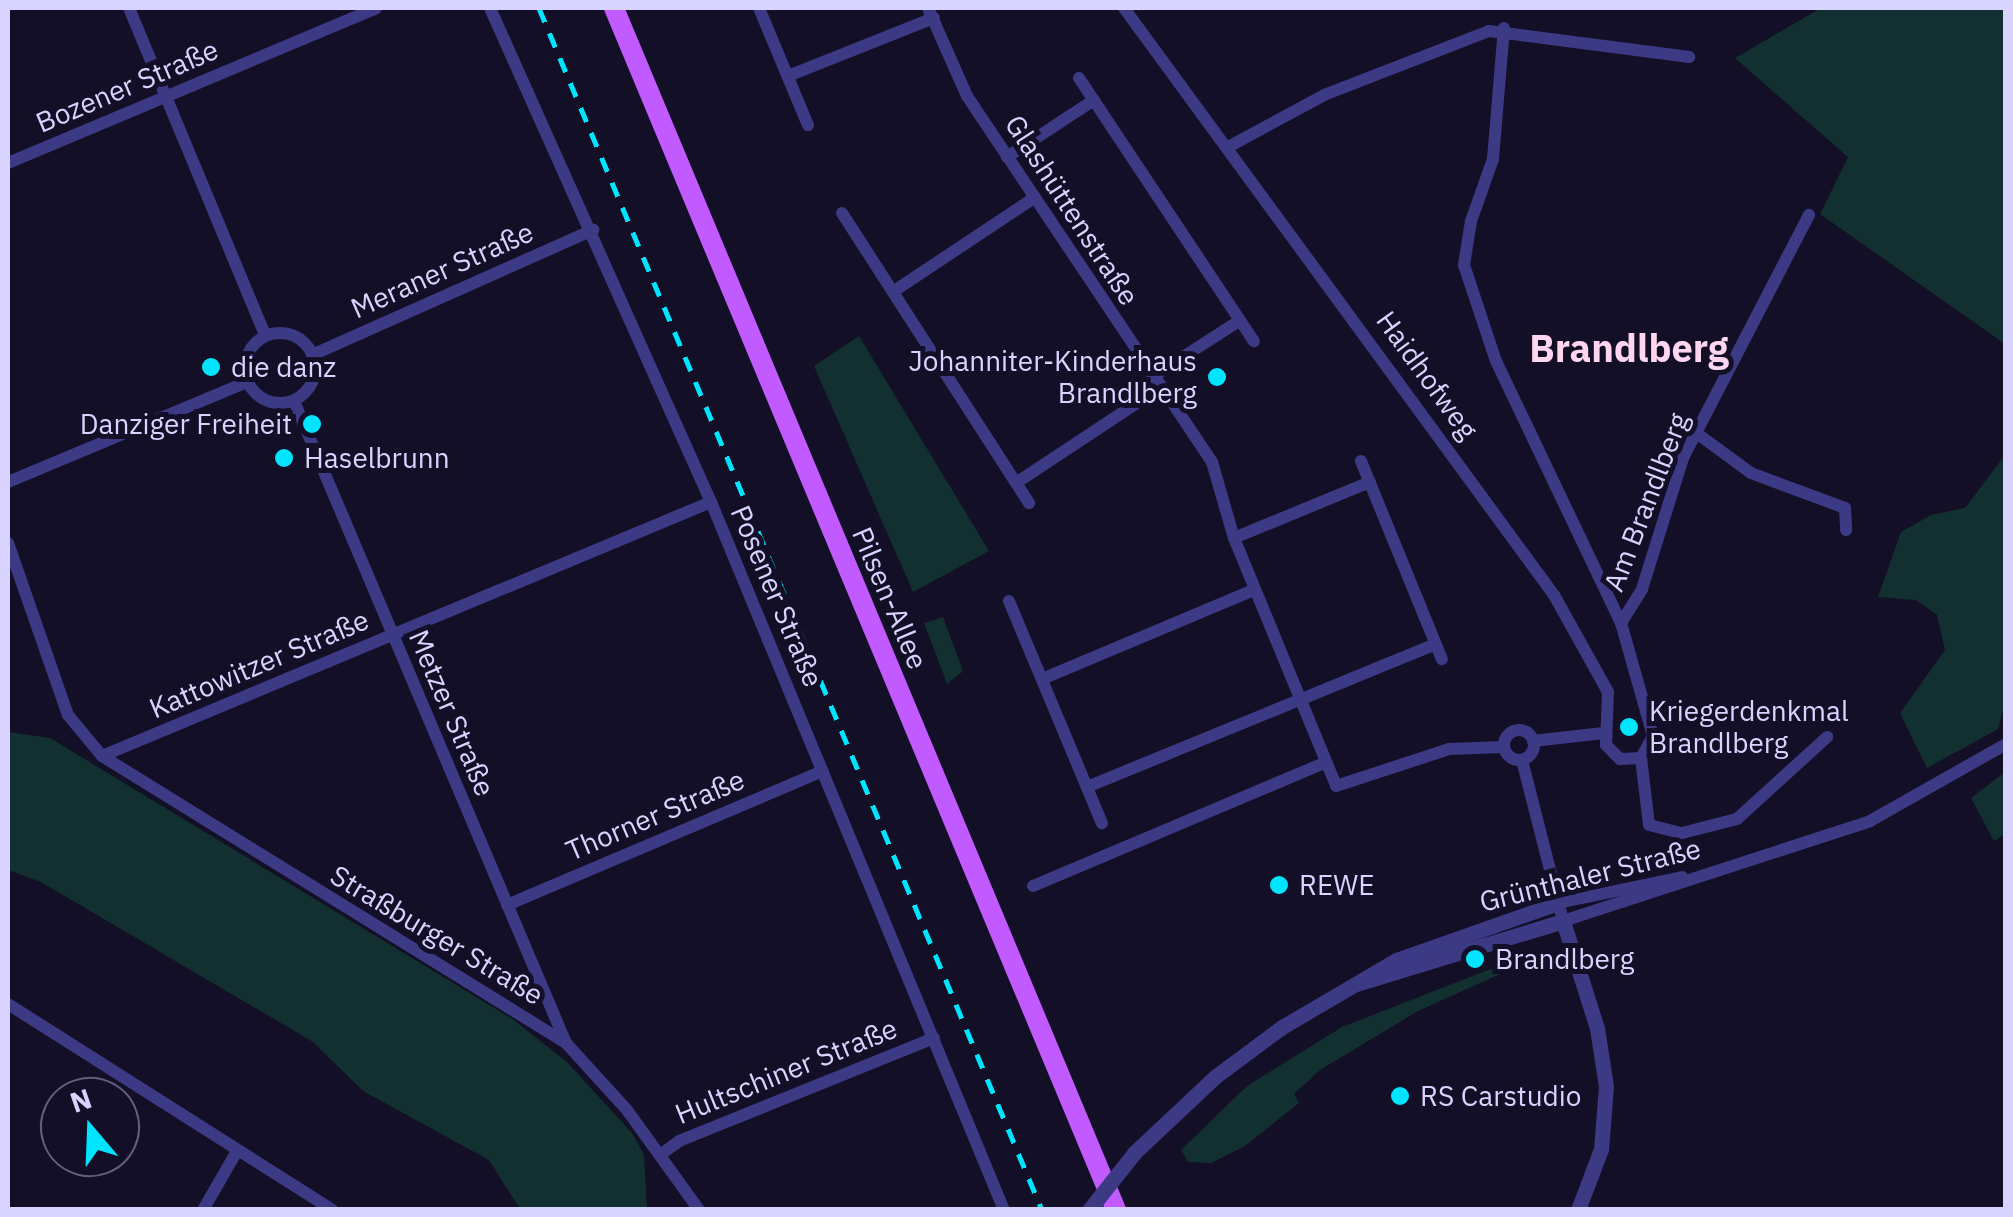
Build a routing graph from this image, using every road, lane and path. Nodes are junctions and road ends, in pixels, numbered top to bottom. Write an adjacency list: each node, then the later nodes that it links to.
1 (128, 8): 12 (street)
2 (376, 8): 12 (street, Bozener Straße)
3 (490, 8): 21 (street, Posener Straße)
4 (614, 8): 76 (main road, Pilsen-Allee)
5 (759, 8): 10 (street)
6 (1124, 8): 15 (street, Haidhofweg)
7 (931, 11): 10 (street); 16 (street, Glashüttenstraße)
8 (1504, 28): 9 (street); 15 (street); 42 (street)
9 (1689, 57)
10 (788, 76): 14 (street)
11 (1079, 78): 13 (street)
12 (167, 96): 17 (street, Bozener Straße); 24 (street)
13 (1094, 100): 16 (street); 23 (street)
14 (808, 125)
15 (1228, 147): 48 (street, Haidhofweg)
16 (1007, 156): 18 (street, Glashüttenstraße)
17 (8, 163)
18 (1034, 198): 22 (street); 28 (street, Glashüttenstraße)
19 (842, 214): 22 (street)
20 (1809, 215): 30 (street, Am Brandlberg)
21 (593, 230): 26 (street, Meraner Straße); 35 (street, Posener Straße)
22 (894, 292): 34 (street)
23 (1240, 321): 25 (street); 28 (street)
24 (266, 335): 26 (street); 27 (street)
25 (1254, 341)
26 (312, 355): 29 (street)
27 (247, 382): 29 (street); 32 (street)
28 (1157, 382): 34 (street); 38 (street, Glashüttenstraße)
29 (294, 401): 43 (street, Metzer Straße)
30 (1695, 432): 37 (street); 42 (street, Am Brandlberg)
31 (1361, 462): 33 (street)
32 (8, 482)
33 (1370, 482): 38 (street); 44 (street)
34 (1016, 483): 36 (street)
35 (711, 502): 43 (street, Kattowitzer Straße); 57 (street, Posener Straße)
36 (1028, 503)
37 (1846, 530)
38 (1234, 538): 40 (street, Glashüttenstraße)
39 (8, 543): 53 (street, Straßburger Straße)
40 (1254, 590): 46 (street); 47 (street, Glashüttenstraße)
41 (1010, 601): 46 (street)
42 (1622, 623): 54 (street, Am Brandlberg)
43 (392, 636): 53 (street, Kattowitzer Straße); 63 (street, Metzer Straße)
44 (1436, 644): 45 (street); 47 (street)
45 (1442, 659)
46 (1042, 679): 58 (street)
47 (1299, 699): 56 (street, Glashüttenstraße); 58 (street)
48 (1604, 733): 50 (street); 54 (street)
49 (1827, 737): 54 (street, Am Brandlberg)
50 (1534, 741): 52 (street); 55 (street)
51 (2006, 744): 60 (street, Grünthaler Straße)
52 (1503, 748): 55 (street); 56 (street, Glashüttenstraße)
53 (102, 756): 68 (street, Straßburger Straße)
54 (1641, 758)
55 (1522, 760): 62 (street)
56 (1324, 763): 61 (street)
57 (823, 771): 63 (street, Thorner Straße); 67 (street, Posener Straße)
58 (1087, 787): 59 (street)
59 (1102, 822)
60 (1729, 867): 62 (street, Grünthaler Straße); 64 (street, Grünthaler Straße)
61 (1033, 886)
62 (1558, 903): 64 (street); 65 (street, Grünthaler Straße)
63 (508, 905): 68 (street, Metzer Straße)
64 (1563, 921): 65 (street, Grünthaler Straße); 77 (street)
65 (1356, 984): 75 (street, Grünthaler Straße, bridge)
66 (8, 1004): 69 (street)
67 (934, 1038): 70 (street, Hultschiner Straße); 74 (street, Posener Straße)
68 (566, 1043): 70 (street, Straßburger Straße)
69 (237, 1150): 71 (street); 72 (street)
70 (660, 1155): 73 (street, Straßburger Straße)
71 (332, 1209)
72 (203, 1210)
73 (699, 1210)
74 (1004, 1210)
75 (1089, 1210)
76 (1116, 1210)
77 (1578, 1210)

